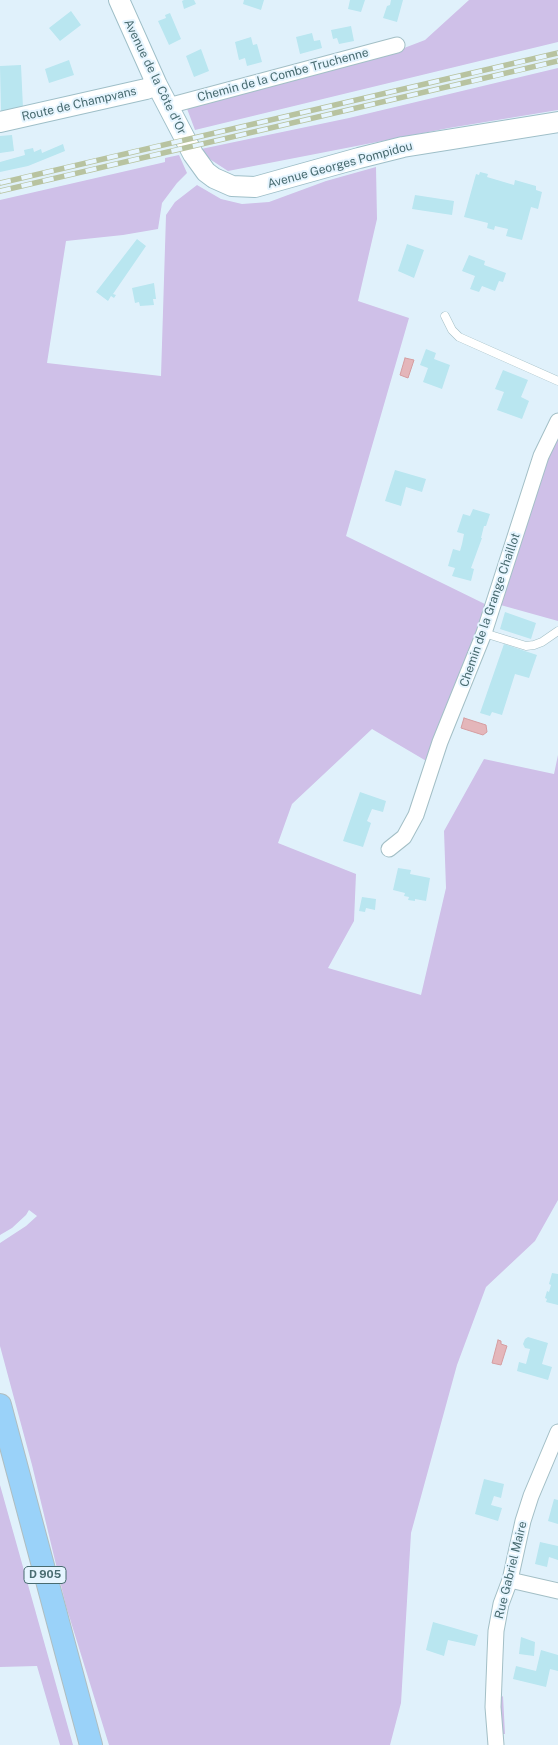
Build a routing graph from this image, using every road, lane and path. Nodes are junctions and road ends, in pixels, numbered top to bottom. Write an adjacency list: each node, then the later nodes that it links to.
1 (119, 0): 3 (main road, Avenue de la Côte d'Or)
2 (398, 45): 4 (street, Chemin de la Combe Truchenne)
3 (157, 85): 4 (main road, Avenue de la Côte d'Or); 5 (main road, Route de Champvans)
4 (168, 106): 7 (main road, Avenue de la Côte d'Or)
5 (0, 122)
6 (558, 122): 7 (main road, Avenue Georges Pompidou)
7 (193, 154)
8 (445, 316): 9 (lane)
9 (558, 381)
10 (558, 421): 12 (street, Chemin de la Grange Chaillot)
11 (558, 631): 12 (lane)
12 (484, 632): 13 (street, Chemin de la Grange Chaillot)
13 (389, 849)
14 (0, 1405): 18 (main road, D 905)
15 (558, 1432): 16 (street, Rue Gabriel Maire)
16 (510, 1580): 17 (street); 19 (street, Rue Gabriel Maire)
17 (558, 1591)
18 (91, 1745)
19 (496, 1745)

